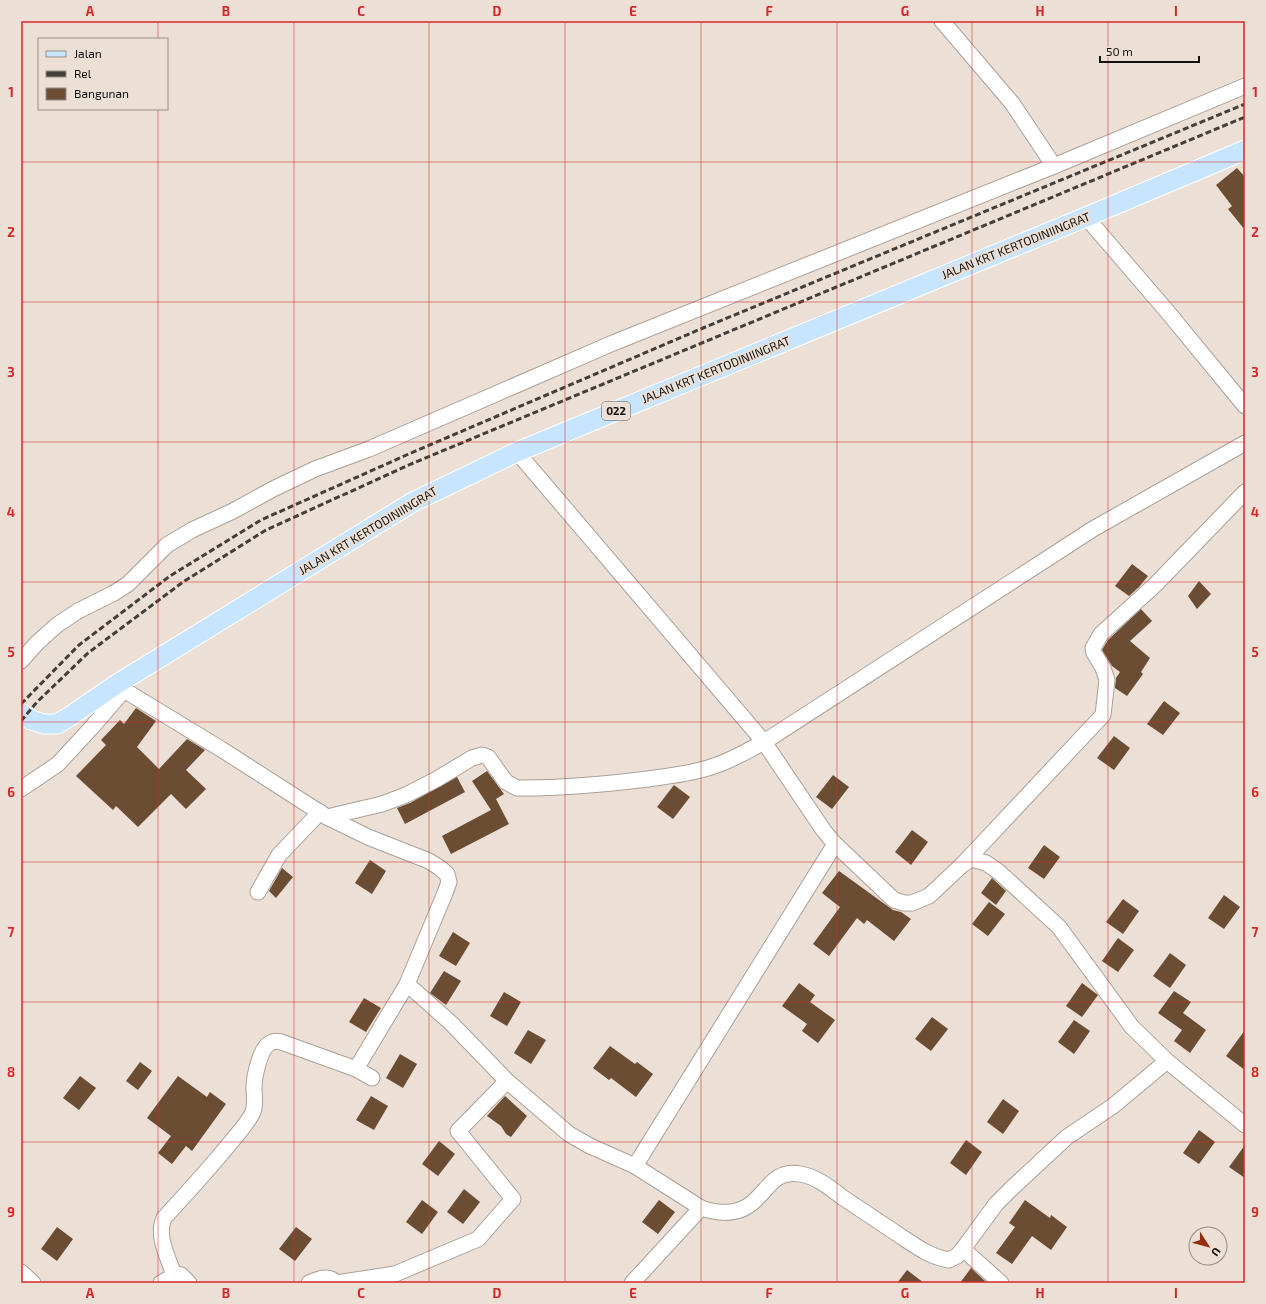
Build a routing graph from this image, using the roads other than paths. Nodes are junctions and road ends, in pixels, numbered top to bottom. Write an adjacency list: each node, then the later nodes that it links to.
1 (942, 21): 4 (street)
2 (1245, 86): 4 (street)
3 (1245, 150): 5 (main road, JALAN KRT KERTODINIINGRAT / 022)
4 (1054, 166): 10 (street)
5 (1086, 217): 6 (street); 8 (main road, JALAN KRT KERTODINIINGRAT / 022)
6 (1245, 406)
7 (1245, 443): 13 (street)
8 (517, 452): 11 (main road, JALAN KRT KERTODINIINGRAT / 022); 13 (street)
9 (1245, 492): 17 (street)
10 (21, 660)
11 (121, 687): 12 (main road, JALAN KRT KERTODINIINGRAT / 022); 14 (street); 15 (street)
12 (21, 713)
13 (764, 742): 15 (street); 16 (street)
14 (21, 788)
15 (323, 815): 18 (street); 19 (street)
16 (834, 844): 17 (street); 25 (street)
17 (962, 866): 20 (street)
18 (258, 892)
19 (407, 984): 21 (street); 23 (street)
20 (1167, 1062): 24 (street); 27 (street)
21 (356, 1069): 22 (street); 29 (street)
22 (372, 1078)
23 (507, 1081): 25 (street); 34 (street)
24 (1245, 1125)
25 (635, 1166): 26 (street)
26 (701, 1208): 27 (street); 35 (street)
27 (963, 1249): 36 (street)
28 (21, 1272): 30 (street)
29 (174, 1275): 31 (street); 32 (street)
30 (33, 1283)
31 (162, 1283)
32 (189, 1283)
33 (309, 1283): 34 (street)
34 (336, 1283)
35 (632, 1283)
36 (1001, 1283)

